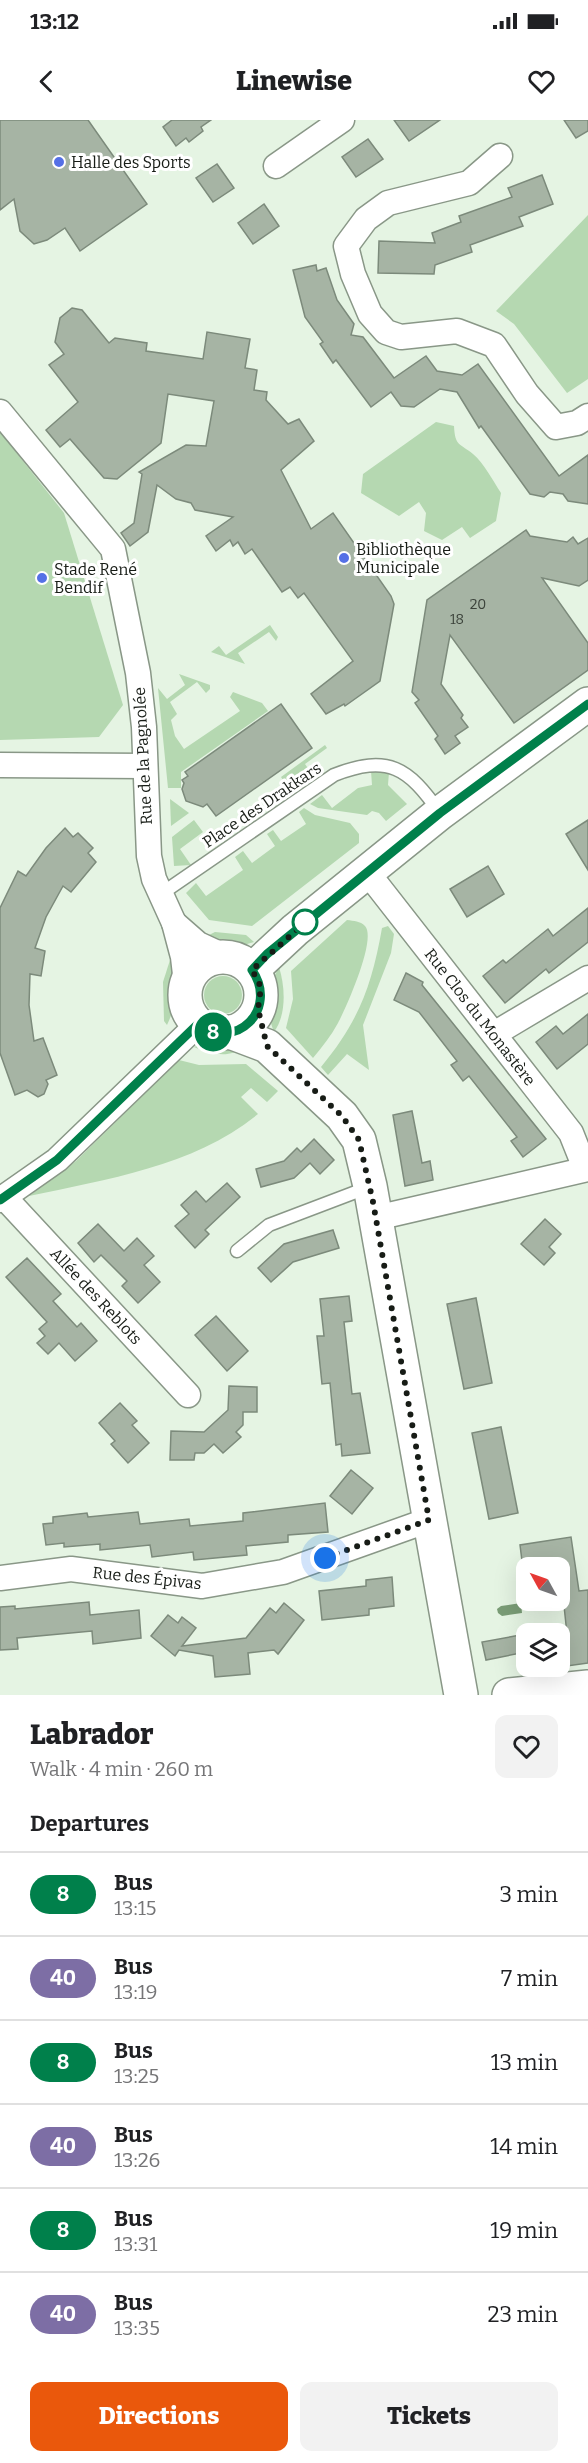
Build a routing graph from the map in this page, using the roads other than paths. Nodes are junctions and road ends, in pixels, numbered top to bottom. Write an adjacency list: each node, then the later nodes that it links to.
1 (342, 120): 3 (street)
2 (500, 156): 5 (street)
3 (276, 166)
4 (0, 412): 8 (street, Rue de la Pagnolée)
5 (588, 416)
6 (588, 704): 9 (street)
7 (0, 765): 8 (street)
8 (145, 766): 11 (street, Rue de la Pagnolée)
9 (440, 813): 10 (street); 11 (lane, Place des Drakkars)
10 (367, 872): 13 (street); 19 (street, Rue Clos du Monastère)
11 (161, 894): 12 (street, Rue de la Pagnolée)
12 (174, 923): 13 (street); 15 (street, Rue de la Pagnolée)
13 (239, 963): 15 (street); 16 (street)
14 (588, 978): 19 (street)
15 (186, 984): 17 (street)
16 (258, 1009): 18 (street); 20 (street)
17 (198, 1024): 18 (street); 23 (street)
18 (230, 1032): 20 (street)
19 (494, 1034): 21 (street, Rue Clos du Monastère)
20 (267, 1046): 22 (street)
21 (588, 1168): 24 (street)
22 (370, 1186): 24 (street); 25 (lane)
23 (2, 1199): 26 (street, Allée des Reblots)
24 (376, 1218): 27 (street)
25 (237, 1251)
26 (188, 1395)
27 (429, 1520): 28 (street, Rue des Épivas); 31 (street)
28 (0, 1578)
29 (588, 1687): 30 (street)
30 (529, 1694)
31 (461, 1695)

